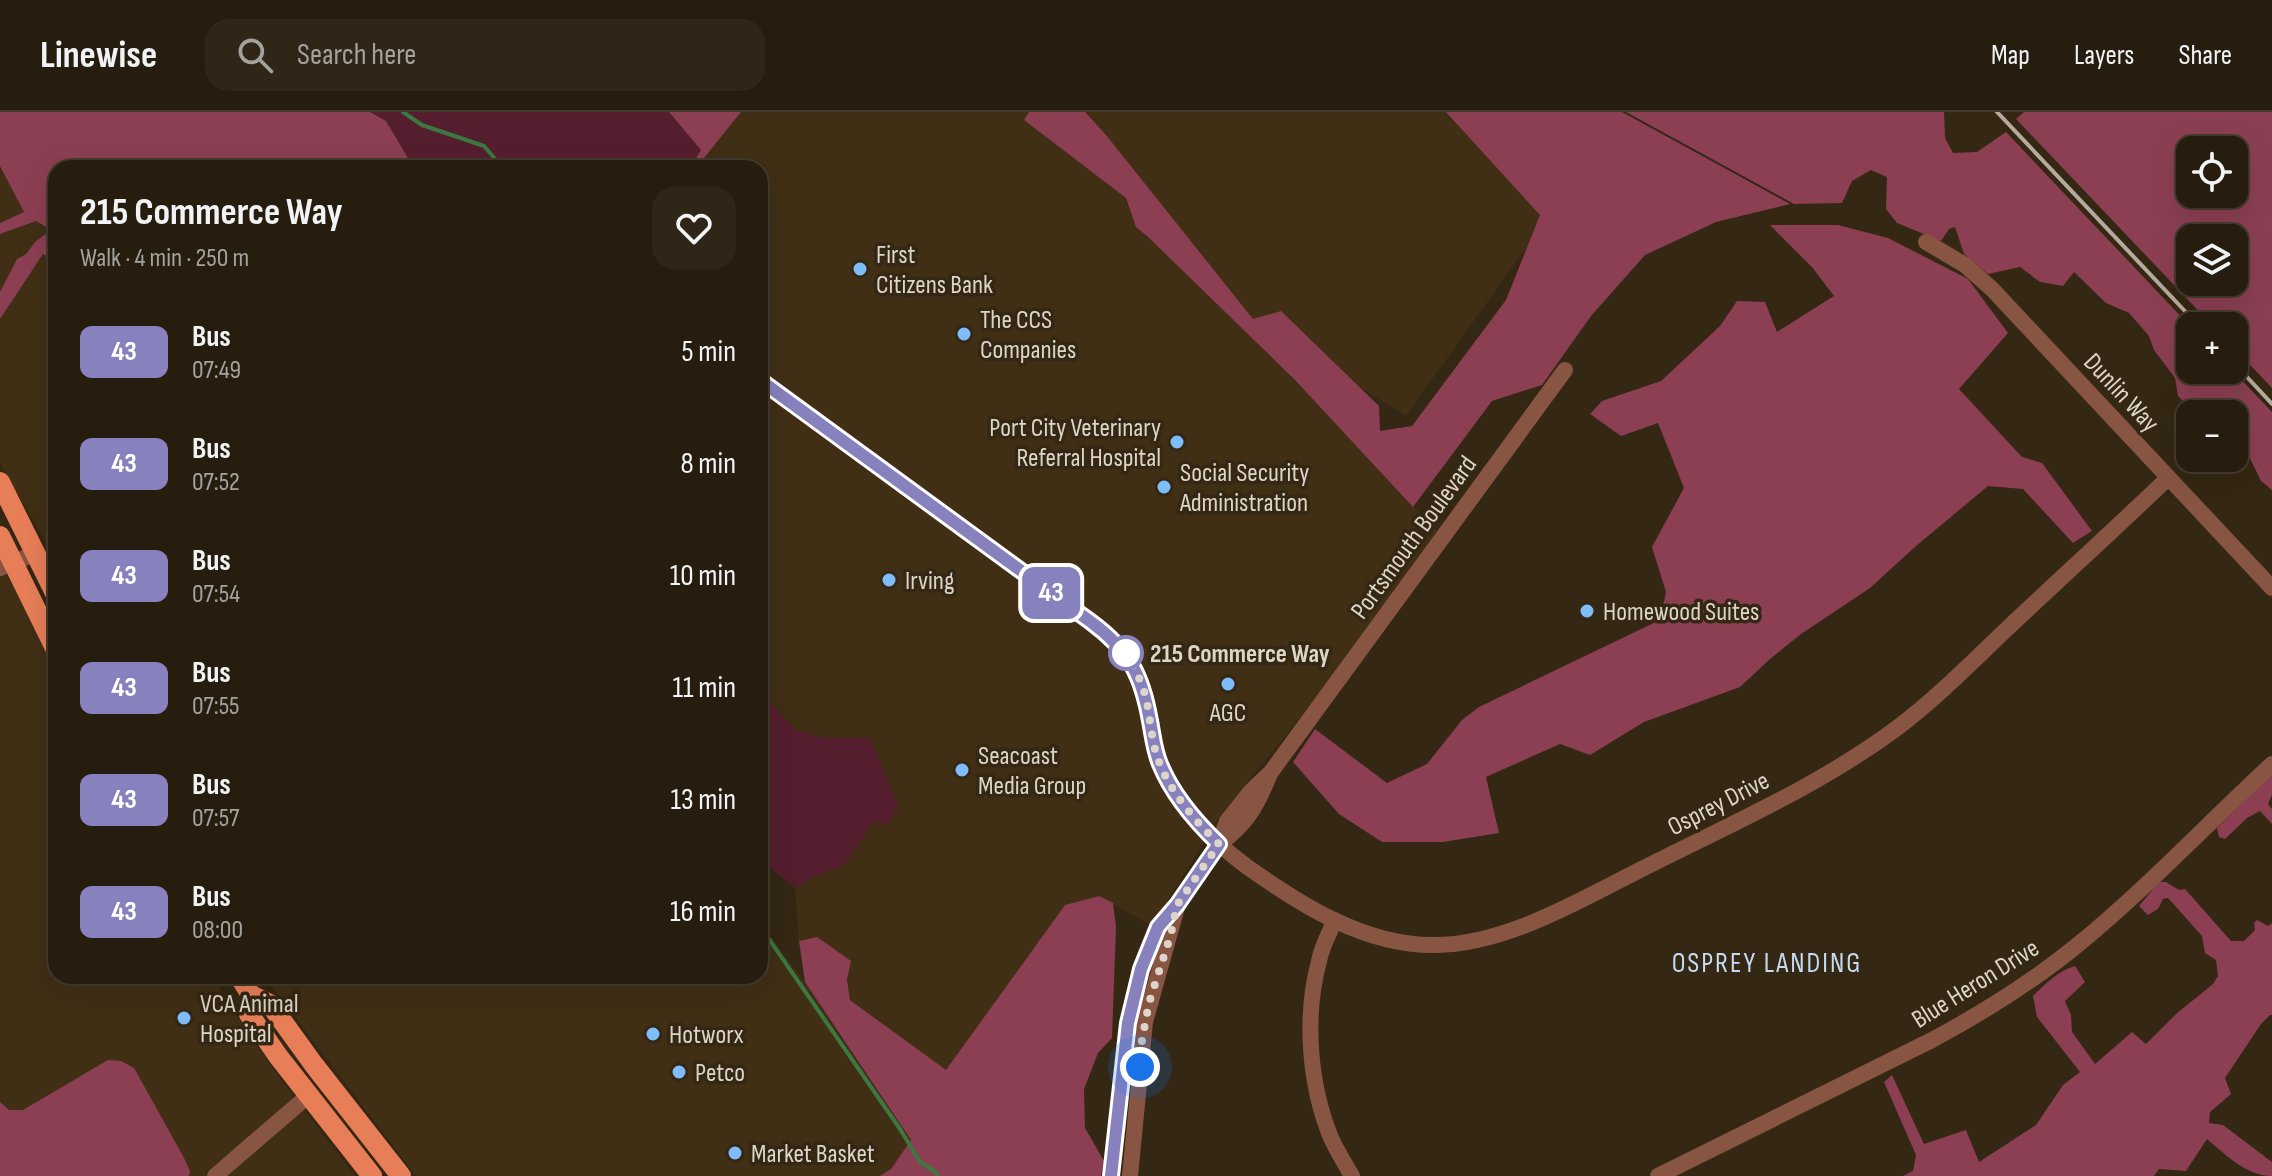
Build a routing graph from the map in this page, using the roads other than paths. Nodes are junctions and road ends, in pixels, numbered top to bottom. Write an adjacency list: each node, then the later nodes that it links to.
1 (1926, 242): 4 (street, Dunlin Way)
2 (1565, 370): 12 (street, Portsmouth Boulevard)
3 (768, 386): 12 (street, Osprey Drive)
4 (2168, 478): 9 (street, Dunlin Way); 14 (street, Osprey Drive)
5 (0, 482): 6 (main road)
6 (32, 545): 7 (street); 8 (main road)
7 (4, 552): 10 (main road)
8 (48, 578)
9 (2272, 588)
10 (48, 635)
11 (2272, 764): 24 (street, Blue Heron Drive)
12 (1219, 844): 13 (street, Portsmouth Boulevard); 14 (street, Osprey Drive)
13 (1177, 905): 21 (street, Portsmouth Boulevard); 22 (street, Portsmouth Boulevard)
14 (1335, 920): 23 (street)
15 (244, 984): 16 (main road)
16 (251, 995): 17 (main road); 20 (main road)
17 (306, 1103): 18 (street); 19 (main road)
18 (215, 1176)
19 (372, 1176)
20 (401, 1176)
21 (1111, 1176)
22 (1130, 1176)
23 (1352, 1176)
24 (1658, 1176)

